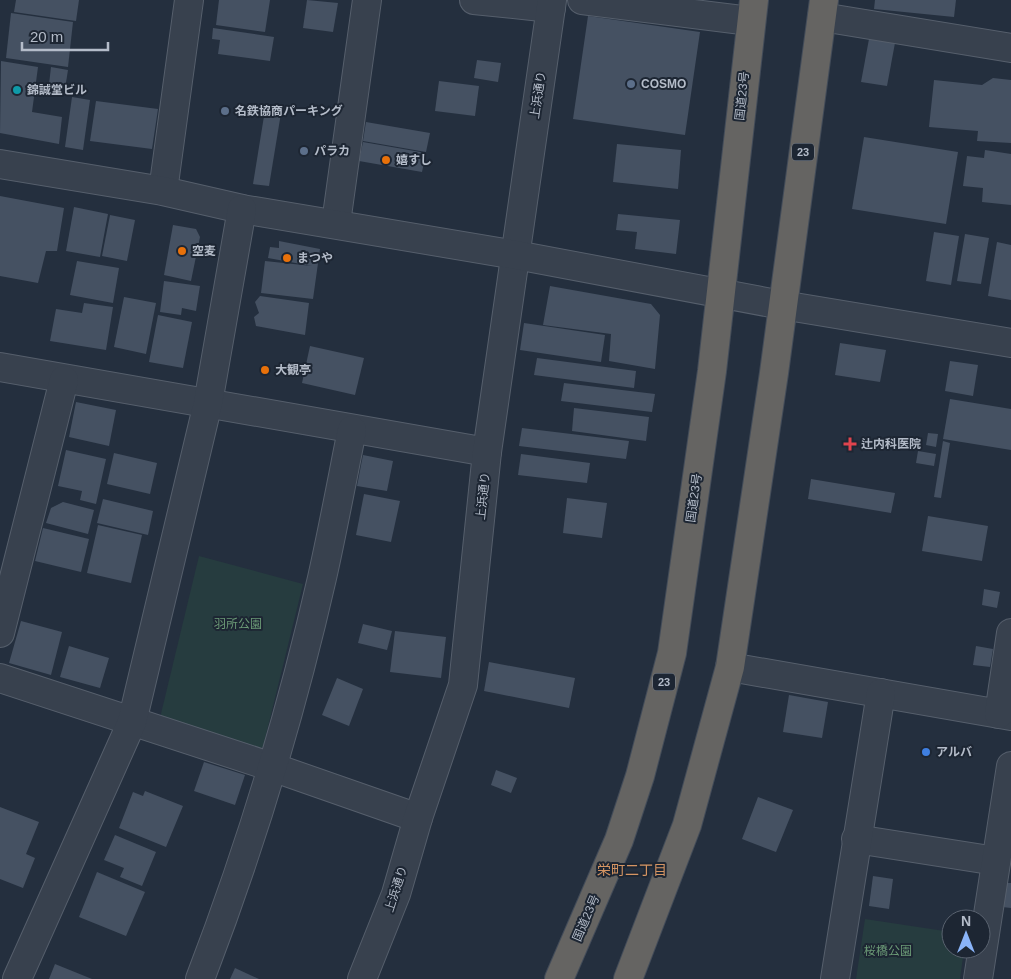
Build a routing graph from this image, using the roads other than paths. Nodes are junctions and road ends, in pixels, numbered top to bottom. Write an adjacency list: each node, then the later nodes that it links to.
1 (189, 0): 10 (street)
2 (367, 0): 12 (street)
3 (474, 0): 5 (street)
4 (582, 0): 7 (street)
5 (551, 4): 13 (street, 上浜通り)
6 (823, 9): 8 (street); 15 (highway, 23)
7 (752, 10): 14 (highway, 国道23号 / 23)
8 (1011, 48)
9 (0, 164): 10 (street)
10 (163, 191): 11 (street)
11 (242, 208): 12 (street); 19 (street)
12 (336, 223): 13 (street)
13 (516, 255): 14 (street); 21 (street, 上浜通り)
14 (720, 293): 15 (street); 37 (highway, 国道23号 / 23)
15 (782, 305): 16 (street); 24 (highway, 23)
16 (1011, 343)
17 (0, 367): 18 (street)
18 (64, 380): 19 (street); 22 (street)
19 (208, 403): 20 (street); 28 (street)
20 (352, 430): 21 (street); 30 (street)
21 (487, 452): 31 (street, 上浜通り)
22 (0, 633)
23 (1011, 633): 27 (street)
24 (730, 667): 26 (street); 38 (highway, 23)
25 (0, 678): 28 (street)
26 (881, 693): 27 (street); 32 (street)
27 (1005, 715)
28 (132, 722): 30 (street); 34 (street)
29 (1011, 766): 33 (street)
30 (272, 767): 31 (street); 35 (street)
31 (418, 818): 36 (street, 上浜通り)
32 (856, 839): 33 (street); 39 (street)
33 (996, 861): 40 (street)
34 (17, 979)
35 (200, 979)
36 (362, 979)
37 (559, 979)
38 (628, 979)
39 (835, 979)
40 (978, 979)

